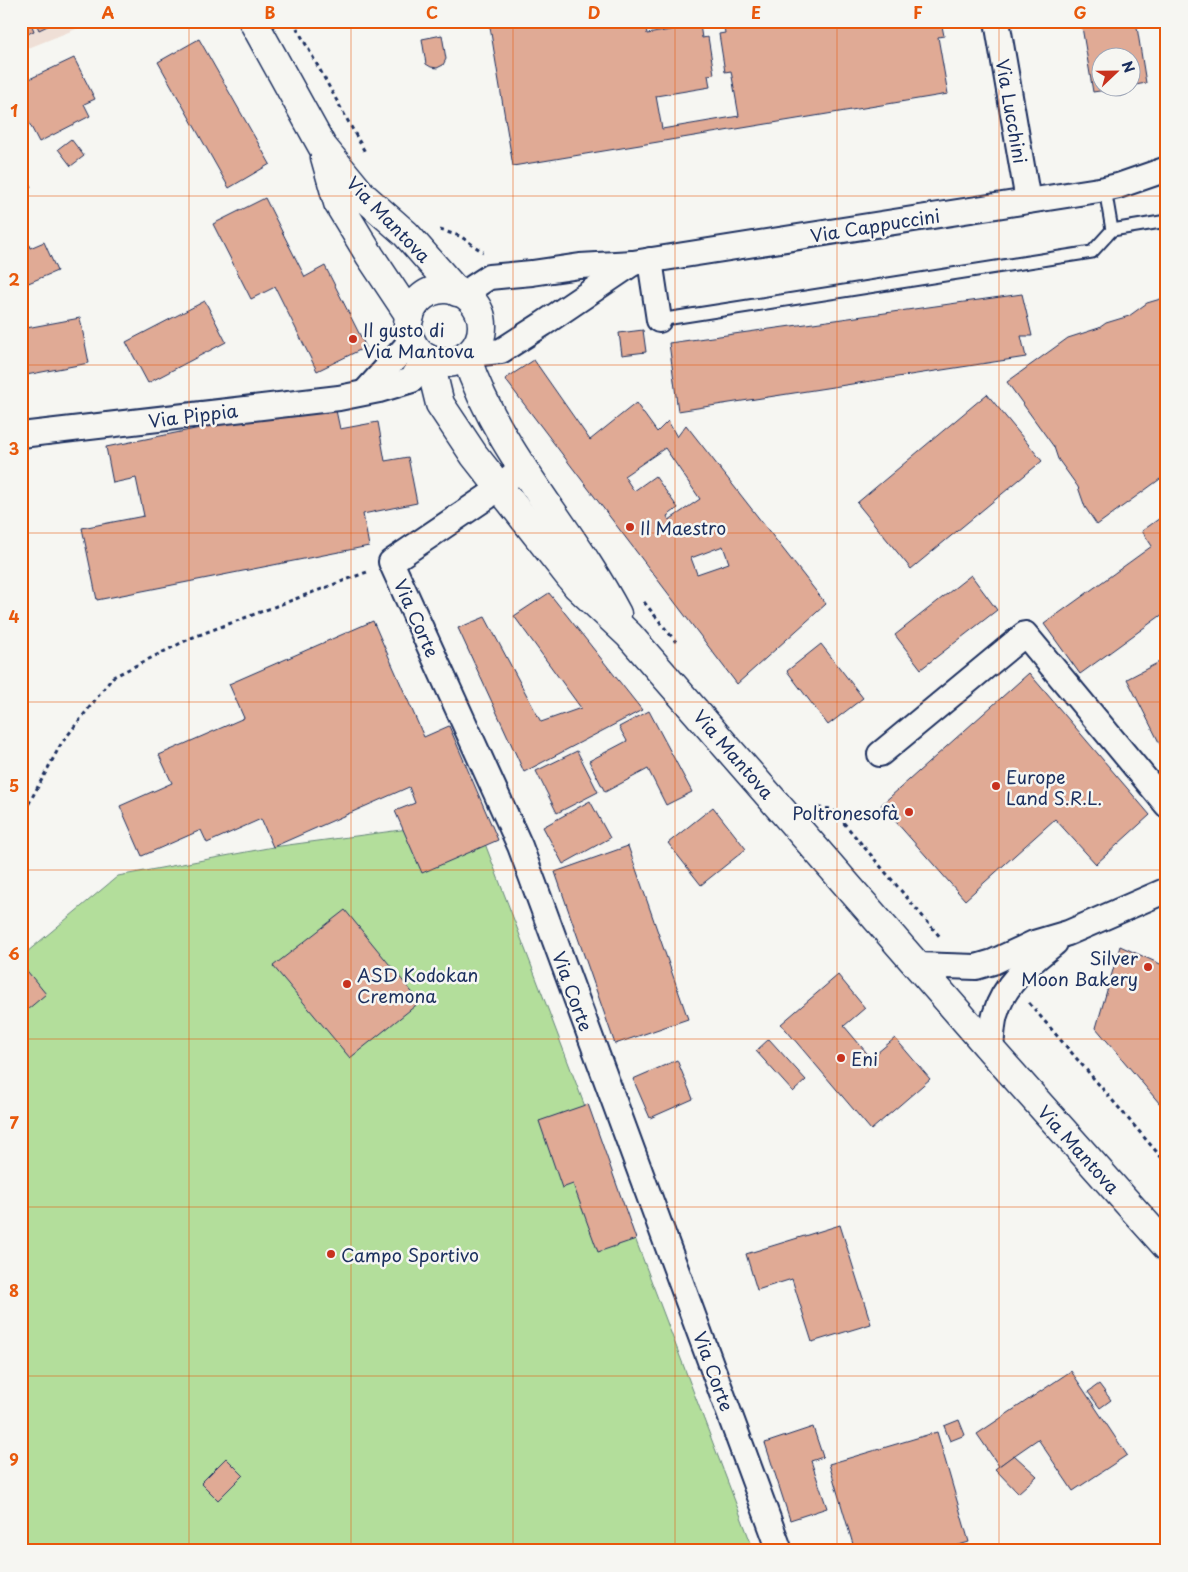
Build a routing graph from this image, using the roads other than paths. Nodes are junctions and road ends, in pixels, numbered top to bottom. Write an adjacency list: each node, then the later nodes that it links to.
1 (997, 21): 7 (street, Via Lucchini)
2 (258, 23): 3 (main road, Via Mantova)
3 (322, 146): 11 (main road, Via Mantova); 13 (main road, Via Mantova)
4 (1167, 169): 6 (street, Via Cappuccini)
5 (1167, 184): 6 (street, Via Cappuccini)
6 (1112, 188): 7 (street, Via Cappuccini); 9 (lane)
7 (1028, 201): 10 (street, Via Cappuccini)
8 (1167, 221): 9 (lane)
9 (1112, 230): 12 (lane)
10 (641, 262): 11 (street, Via Cappuccini); 12 (street); 14 (street, Via Cappuccini)
11 (460, 293): 13 (main road); 14 (main road)
12 (659, 320)
13 (418, 343): 14 (main road); 15 (street, Via Pippia); 17 (main road, Via Mantova)
14 (468, 355): 16 (main road, Via Mantova)
15 (21, 435)
16 (522, 467): 17 (street, Via Corte); 18 (main road, Via Mantova)
17 (499, 488): 18 (main road, Via Mantova); 26 (street, Via Corte)
18 (629, 635): 23 (main road, Via Mantova)
19 (880, 754): 20 (street)
20 (1167, 805)
21 (1167, 890): 22 (street)
22 (1068, 933): 23 (street); 24 (street)
23 (917, 965): 24 (main road, Via Mantova)
24 (991, 1050): 25 (main road, Via Mantova)
25 (1167, 1247)
26 (780, 1551)

